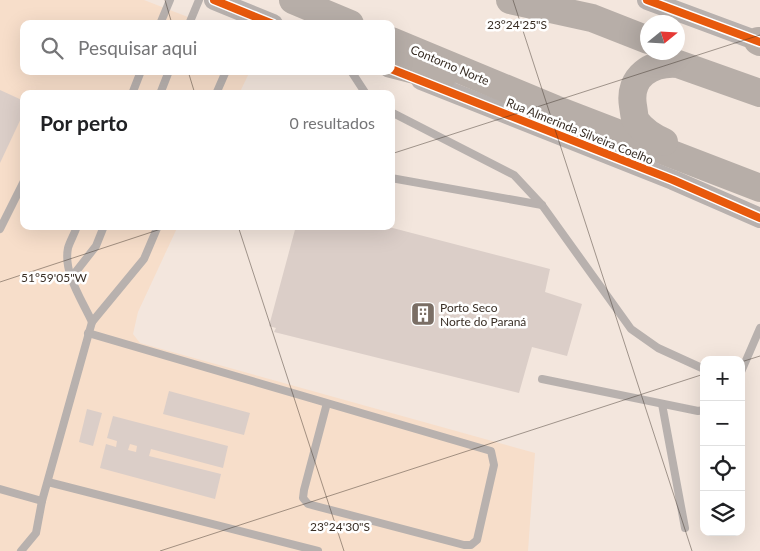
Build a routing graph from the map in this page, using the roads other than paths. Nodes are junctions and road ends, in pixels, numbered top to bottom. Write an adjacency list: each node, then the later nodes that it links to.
1 (170, 0): 8 (lane)
2 (199, 0): 9 (lane)
3 (214, 0): 7 (street)
4 (293, 0): 10 (highway)
5 (510, 0): 11 (highway)
6 (647, 0): 12 (street)
7 (249, 19)
8 (162, 20)
9 (191, 20)
10 (340, 20)
11 (640, 37)
12 (759, 42)
13 (395, 43): 27 (highway, Contorno Norte)
14 (685, 55): 21 (highway)
15 (395, 65): 27 (highway)
16 (395, 71): 33 (street, Rua Almerinda Silveira Coelho)
17 (139, 75): 22 (lane)
18 (167, 75): 23 (lane)
19 (224, 75): 24 (lane)
20 (354, 75): 25 (lane)
21 (760, 87)
22 (134, 90)
23 (162, 90)
24 (218, 90)
25 (364, 90)
26 (760, 93): 30 (highway)
27 (554, 109): 30 (highway, Contorno Norte)
28 (395, 114): 32 (lane)
29 (395, 179): 32 (lane)
30 (748, 183)
31 (20, 189): 34 (lane)
32 (542, 205): 43 (lane)
33 (760, 218)
34 (0, 229)
35 (75, 230): 38 (lane)
36 (102, 230): 38 (lane)
37 (156, 230): 39 (lane)
38 (71, 278): 39 (lane)
39 (92, 322): 41 (lane)
40 (760, 328): 42 (lane)
41 (88, 333): 45 (lane); 48 (lane)
42 (745, 363)
43 (700, 367)
44 (542, 379): 46 (lane)
45 (327, 403): 45 (lane)
46 (662, 404): 47 (lane); 51 (lane)
47 (700, 411)
48 (48, 482): 50 (lane); 53 (lane)
49 (0, 489): 50 (lane)
50 (42, 501): 52 (lane)
51 (685, 528)
52 (21, 551)
53 (318, 551)

